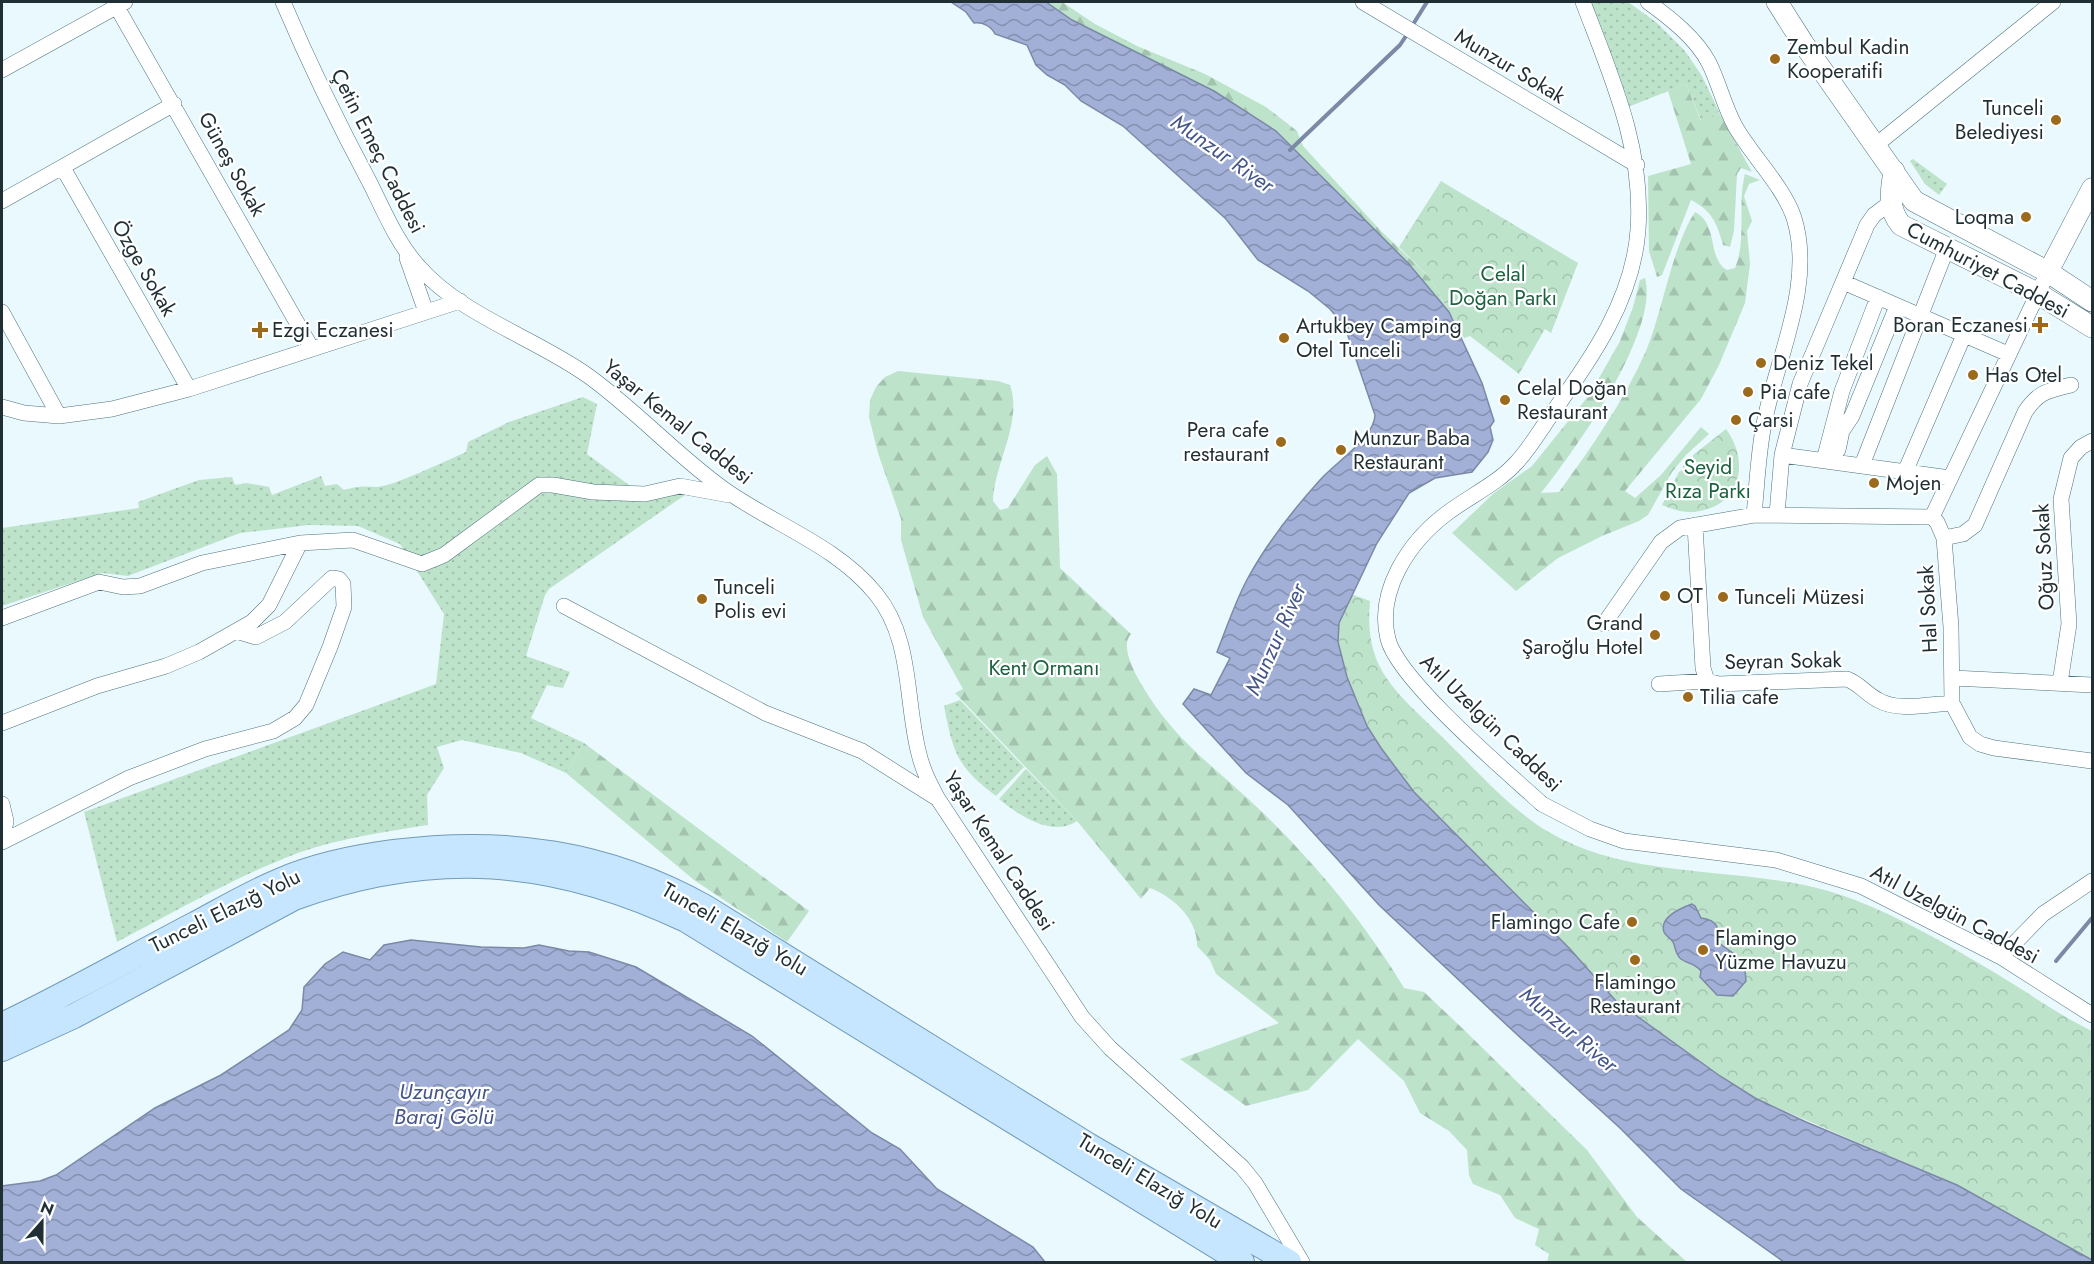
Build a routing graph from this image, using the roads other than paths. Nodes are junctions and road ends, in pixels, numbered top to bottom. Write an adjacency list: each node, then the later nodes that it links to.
1 (283, 2): 17 (street, Çetin Emeç Caddesi)
2 (1363, 2): 11 (street, Munzur Sokak)
3 (1583, 2): 11 (street, Atıl Uzelgün Caddesi)
4 (1648, 2): 45 (street)
5 (2053, 2): 10 (street)
6 (119, 3): 8 (street); 9 (street, Güneş Sokak)
7 (1784, 4): 10 (main road)
8 (2, 70)
9 (174, 104): 12 (street); 31 (street, Güneş Sokak)
10 (1876, 145): 13 (main road)
11 (1637, 165): 66 (street, Atıl Uzelgün Caddesi)
12 (63, 168): 15 (street); 34 (street, Özge Sokak)
13 (1894, 171): 16 (main road, Cumhuriyet Caddesi); 19 (main road)
14 (2092, 188): 19 (street)
15 (2, 201)
16 (1890, 203): 18 (main road, Cumhuriyet Caddesi); 20 (street)
17 (403, 246): 23 (street, Çetin Emeç Caddesi); 27 (street)
18 (1947, 248): 21 (main road, Cumhuriyet Caddesi); 28 (street)
19 (2048, 272): 21 (street); 24 (main road)
20 (1843, 282): 22 (street); 38 (street)
21 (2037, 293): 29 (main road, Cumhuriyet Caddesi); 32 (street)
22 (1878, 297): 25 (street); 39 (street)
23 (460, 301): 27 (street); 43 (street, Yaşar Kemal Caddesi)
24 (2092, 302)
25 (1897, 306): 28 (street); 39 (street)
26 (2, 312): 36 (street)
27 (426, 312): 31 (street)
28 (1920, 316): 30 (street); 40 (street)
29 (2092, 327)
30 (1964, 334): 32 (street); 41 (street)
31 (312, 349): 34 (street)
32 (2008, 354): 42 (street)
33 (2071, 385): 48 (street)
34 (189, 389): 36 (street)
35 (2, 407): 36 (street)
36 (59, 416)
37 (2092, 441): 56 (street, Oğuz Sokak)
38 (1782, 455): 39 (street); 44 (street)
39 (1830, 461): 40 (street)
40 (1862, 465): 41 (street)
41 (1905, 472): 42 (street)
42 (1950, 478): 46 (street)
43 (735, 496): 49 (street); 62 (street, Yaşar Kemal Caddesi)
44 (1777, 514): 45 (street); 46 (street)
45 (1754, 515): 47 (street)
46 (1932, 517): 48 (street, Hal Sokak)
47 (1695, 525): 52 (street); 55 (street, Seyran Sokak)
48 (1944, 538): 54 (street, Hal Sokak)
49 (300, 543): 51 (street); 53 (street)
50 (564, 606): 62 (street)
51 (2, 618)
52 (1604, 624)
53 (236, 631): 60 (street); 64 (street)
54 (1953, 678): 56 (street); 59 (street, Hal Sokak)
55 (1707, 681): 57 (street); 59 (street, Seyran Sokak)
56 (2060, 683): 58 (street)
57 (1659, 684)
58 (2092, 685)
59 (1952, 703): 61 (street)
60 (2, 723)
61 (2092, 761)
62 (938, 799): 72 (street, Yaşar Kemal Caddesi)
63 (2, 804): 64 (street)
64 (2, 842)
65 (2092, 881): 66 (street)
66 (2001, 957): 67 (street, Atıl Uzelgün Caddesi)
67 (2092, 1015)
68 (2, 1025): 71 (main road, Tunceli Elazığ Yolu)
69 (2, 1049): 70 (main road, Tunceli Elazığ Yolu)
70 (1242, 1263)
71 (1289, 1263)
72 (1302, 1263)

